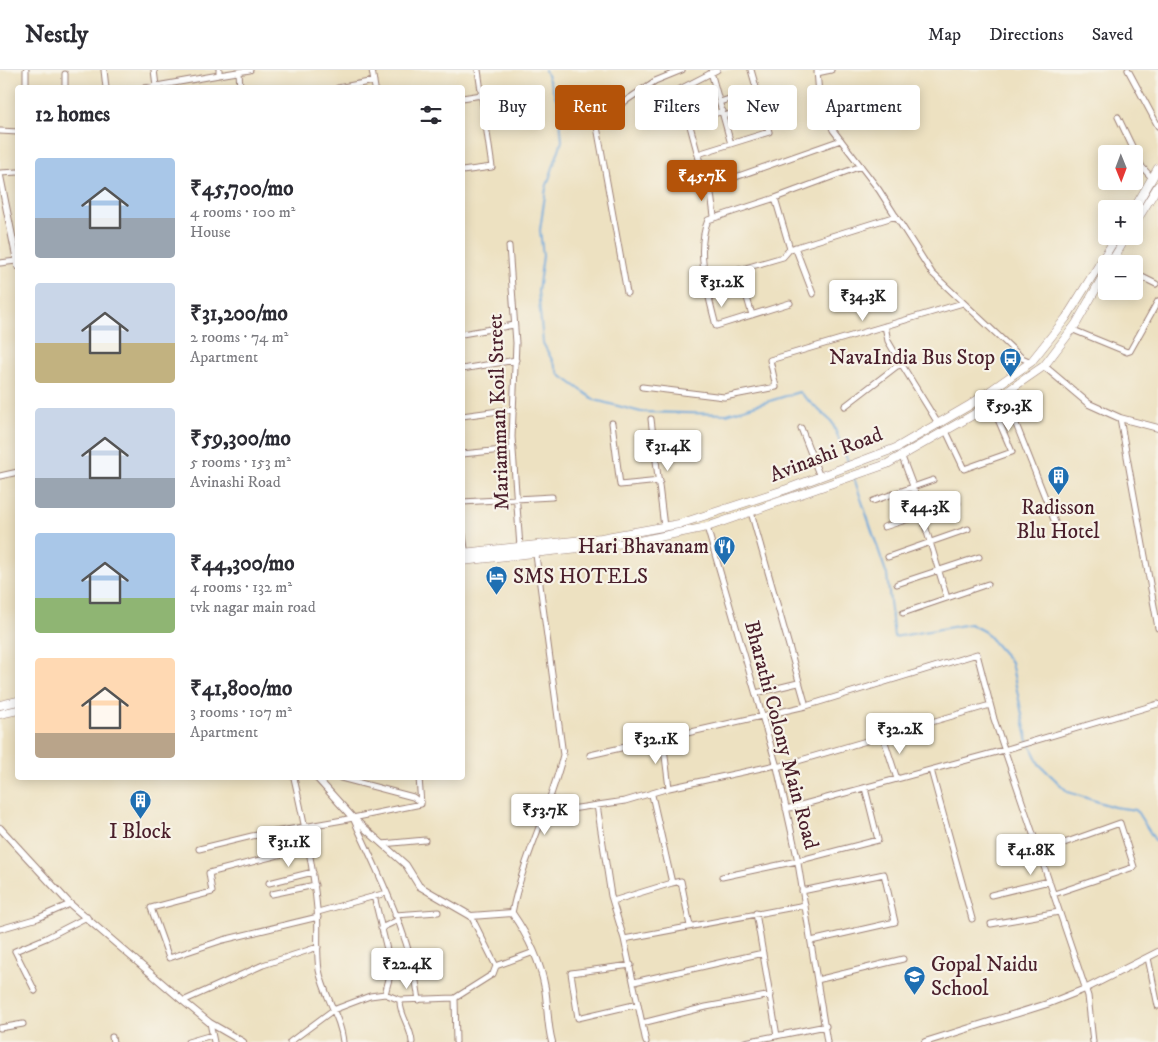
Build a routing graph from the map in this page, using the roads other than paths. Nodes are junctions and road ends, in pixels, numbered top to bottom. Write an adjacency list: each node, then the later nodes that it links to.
1 (26, 70): 17 (street)
2 (104, 70): 19 (street)
3 (154, 70): 20 (street)
4 (250, 70): 14 (street)
5 (372, 70): 16 (street)
6 (478, 70): 25 (street)
7 (682, 70): 69 (street)
8 (751, 70): 27 (street)
9 (831, 70): 12 (street)
10 (1128, 70): 36 (street)
11 (714, 71): 26 (street); 31 (street)
12 (817, 71): 42 (street)
13 (219, 72): 14 (street); 21 (street)
14 (239, 72): 22 (street)
15 (64, 74): 18 (street)
16 (374, 81): 23 (street); 24 (street)
17 (26, 85)
18 (65, 85)
19 (106, 85)
20 (156, 85)
21 (160, 85)
22 (240, 85)
23 (353, 85)
24 (375, 85)
25 (480, 85)
26 (688, 85)
27 (755, 85)
28 (480, 95): 29 (street)
29 (465, 98)
30 (728, 99): 31 (street)
31 (720, 102): 33 (street)
32 (728, 112): 33 (street)
33 (724, 113): 34 (street); 43 (street)
34 (718, 114)
35 (1118, 117): 50 (street)
36 (1158, 126)
37 (487, 130): 47 (street)
38 (690, 130): 44 (street)
39 (768, 130): 43 (street)
40 (0, 131): 41 (street)
41 (15, 132)
42 (841, 140): 45 (street); 51 (street)
43 (731, 144): 44 (street)
44 (698, 154): 51 (street)
45 (862, 166): 53 (street); 57 (street)
46 (1158, 168): 50 (main road)
47 (465, 171)
48 (15, 172): 49 (street)
49 (0, 175): 61 (street)
50 (1152, 178): 54 (main road)
51 (710, 186): 56 (street)
52 (1158, 186): 55 (main road)
53 (774, 198): 56 (street); 60 (street)
54 (1139, 200)
55 (1143, 210)
56 (714, 216): 66 (street)
57 (896, 216): 60 (street); 72 (street)
58 (1111, 245): 80 (main road, Avinashi Road)
59 (509, 246): 75 (street, Mariamman Koil Street)
60 (792, 248): 64 (street); 70 (street)
61 (15, 255)
62 (15, 260): 63 (street)
63 (0, 263)
64 (738, 270): 66 (street); 74 (street)
65 (1143, 278): 67 (street)
66 (704, 280): 74 (street)
67 (1156, 284)
68 (1098, 285): 77 (main road, Avinashi Road)
69 (627, 293)
70 (813, 294)
71 (1158, 301): 77 (street)
72 (963, 302): 76 (street); 80 (street)
73 (790, 303): 74 (street)
74 (752, 314)
75 (514, 325): 78 (street); 79 (street, Mariamman Koil Street)
76 (885, 326): 81 (street); 84 (street)
77 (1072, 329): 82 (main road, Avinashi Road)
78 (465, 333)
79 (516, 360): 83 (street); 88 (street, Mariamman Koil Street)
80 (1031, 362): 93 (main road, Avinashi Road)
81 (902, 365): 87 (street); 93 (street)
82 (1044, 366): 85 (main road, Avinashi Road); 90 (street)
83 (465, 368)
84 (642, 387)
85 (1004, 394): 86 (main road, Avinashi Road); 117 (street)
86 (991, 403): 96 (main road, Avinashi Road); 96 (street)
87 (845, 406)
88 (514, 409): 89 (street); 97 (street, Mariamman Koil Street)
89 (465, 416)
90 (1120, 418): 95 (street); 130 (street)
91 (651, 419): 104 (street)
92 (612, 423): 104 (street)
93 (939, 425): 102 (main road, Avinashi Road)
94 (801, 428): 102 (street)
95 (1158, 428)
96 (946, 431): 99 (main road, Avinashi Road)
97 (513, 449): 98 (street); 107 (street, Mariamman Koil Street)
98 (465, 454)
99 (902, 457): 105 (street); 111 (main road, Avinashi Road)
100 (15, 473): 101 (street)
101 (0, 476)
102 (820, 477): 113 (main road, Avinashi Road)
103 (933, 480): 105 (street)
104 (660, 481): 113 (street)
105 (913, 486): 108 (street); 112 (street)
106 (552, 497): 107 (street)
107 (517, 499): 109 (street); 119 (street, Mariamman Koil Street)
108 (873, 501)
109 (465, 502)
110 (958, 502): 112 (street)
111 (750, 512): 114 (main road, Avinashi Road); 131 (street)
112 (920, 516): 115 (street); 118 (street)
113 (664, 527): 119 (main road, Avinashi Road)
114 (707, 527): 121 (main road, Avinashi Road); 132 (street, Bharathi Colony Main Road)
115 (884, 527)
116 (968, 528): 118 (street)
117 (1060, 535)
118 (929, 542): 122 (street); 125 (street)
119 (520, 548): 120 (main road, Avinashi Road)
120 (465, 552)
121 (536, 555): 124 (main road, Avinashi Road); 158 (street)
122 (888, 557)
123 (979, 557): 125 (street)
124 (465, 561)
125 (938, 570): 126 (street); 128 (street)
126 (896, 584)
127 (988, 584): 128 (street)
128 (947, 598): 129 (street)
129 (903, 614)
130 (1158, 628)
131 (798, 683): 132 (street); 137 (street)
132 (756, 694): 140 (street, Bharathi Colony Main Road)
133 (15, 702): 135 (main road)
134 (1158, 704): 143 (street)
135 (0, 705)
136 (990, 705): 137 (street); 141 (street); 143 (street)
137 (806, 706): 140 (street)
138 (15, 711): 139 (main road)
139 (0, 714)
140 (762, 716): 142 (street); 145 (street, Bharathi Colony Main Road)
141 (883, 736): 145 (street); 147 (street)
142 (663, 740): 144 (street); 152 (street)
143 (1004, 750): 146 (street); 166 (street)
144 (590, 755)
145 (777, 766): 152 (street); 157 (street, Bharathi Colony Main Road)
146 (932, 770): 147 (street); 191 (street)
147 (897, 779): 153 (street)
148 (294, 780): 160 (street)
149 (319, 780): 159 (street)
150 (349, 780): 155 (street)
151 (419, 780): 155 (street)
152 (669, 788): 154 (street)
153 (865, 788): 157 (street); 167 (street)
154 (652, 794): 156 (street); 172 (street)
155 (421, 804): 159 (street)
156 (597, 805): 158 (street); 180 (street)
157 (786, 809): 167 (street, Bharathi Colony Main Road)
158 (544, 813): 185 (street)
159 (353, 818): 160 (street); 163 (street); 175 (street)
160 (305, 826): 164 (street); 165 (street)
161 (0, 828): 181 (street)
162 (425, 840): 163 (street)
163 (382, 844): 188 (street)
164 (310, 847): 168 (street); 187 (street)
165 (199, 849)
166 (1039, 852): 170 (street); 177 (street)
167 (797, 862): 169 (street); 174 (street, Bharathi Colony Main Road)
168 (313, 872): 171 (street); 173 (street)
169 (722, 877)
170 (1050, 881): 177 (street); 178 (street)
171 (269, 883)
172 (672, 884): 180 (street); 193 (street)
173 (315, 886): 176 (street); 187 (street)
174 (802, 892): 182 (street, Bharathi Colony Main Road); 197 (street)
175 (386, 893): 179 (street); 190 (street)
176 (272, 894)
177 (1054, 894): 184 (street)
178 (991, 895)
179 (374, 896): 187 (street); 194 (street)
180 (614, 901): 196 (street)
181 (70, 904): 189 (street); 195 (street)
182 (805, 905): 186 (street); 197 (street, Bharathi Colony Main Road)
183 (438, 912): 190 (street)
184 (1059, 912): 192 (street); 210 (street)
185 (512, 913): 188 (street); 199 (street)
186 (756, 913): 193 (street); 201 (street)
187 (318, 915): 198 (street)
188 (471, 916): 205 (street)
189 (87, 918): 211 (street); 217 (street)
190 (396, 918): 194 (street); 206 (street)
191 (972, 919)
192 (991, 924)
193 (690, 926): 196 (street)
194 (381, 928): 207 (street)
195 (0, 929)
196 (624, 939): 204 (street)
197 (811, 941): 208 (street, Bharathi Colony Main Road)
198 (318, 947): 217 (street); 220 (street)
199 (534, 952): 205 (street); 236 (street)
200 (1158, 952): 202 (street)
201 (762, 953): 209 (street); 213 (street)
202 (1148, 958): 210 (street); 219 (street)
203 (903, 959): 208 (street)
204 (631, 965): 209 (street); 218 (street)
205 (496, 966): 214 (street)
206 (414, 967): 207 (street); 216 (street)
207 (389, 974): 212 (street)
208 (817, 980): 224 (street, Bharathi Colony Main Road)
209 (634, 982): 218 (street)
210 (1085, 989): 228 (street); 241 (street)
211 (35, 991)
212 (385, 994): 215 (street); 220 (street)
213 (771, 995): 222 (street); 227 (street)
214 (455, 998): 216 (street); 235 (street)
215 (400, 1000): 216 (street); 234 (street)
216 (419, 1000)
217 (184, 1001): 221 (street)
218 (638, 1004): 222 (street)
219 (1158, 1006)
220 (333, 1010): 232 (street); 233 (street)
221 (210, 1022): 226 (street); 231 (street)
222 (642, 1023): 237 (street)
223 (23, 1024): 225 (street)
224 (826, 1026): 227 (street); 239 (street, Bharathi Colony Main Road)
225 (0, 1028)
226 (212, 1035): 229 (street); 230 (street)
227 (777, 1036): 238 (street)
228 (937, 1040): 240 (street)
229 (188, 1042)
230 (214, 1042)
231 (243, 1042)
232 (290, 1042)
233 (343, 1042)
234 (412, 1042)
235 (456, 1042)
236 (552, 1042)
237 (646, 1042)
238 (745, 1042)
239 (827, 1042)
240 (925, 1042)
241 (1093, 1042)

